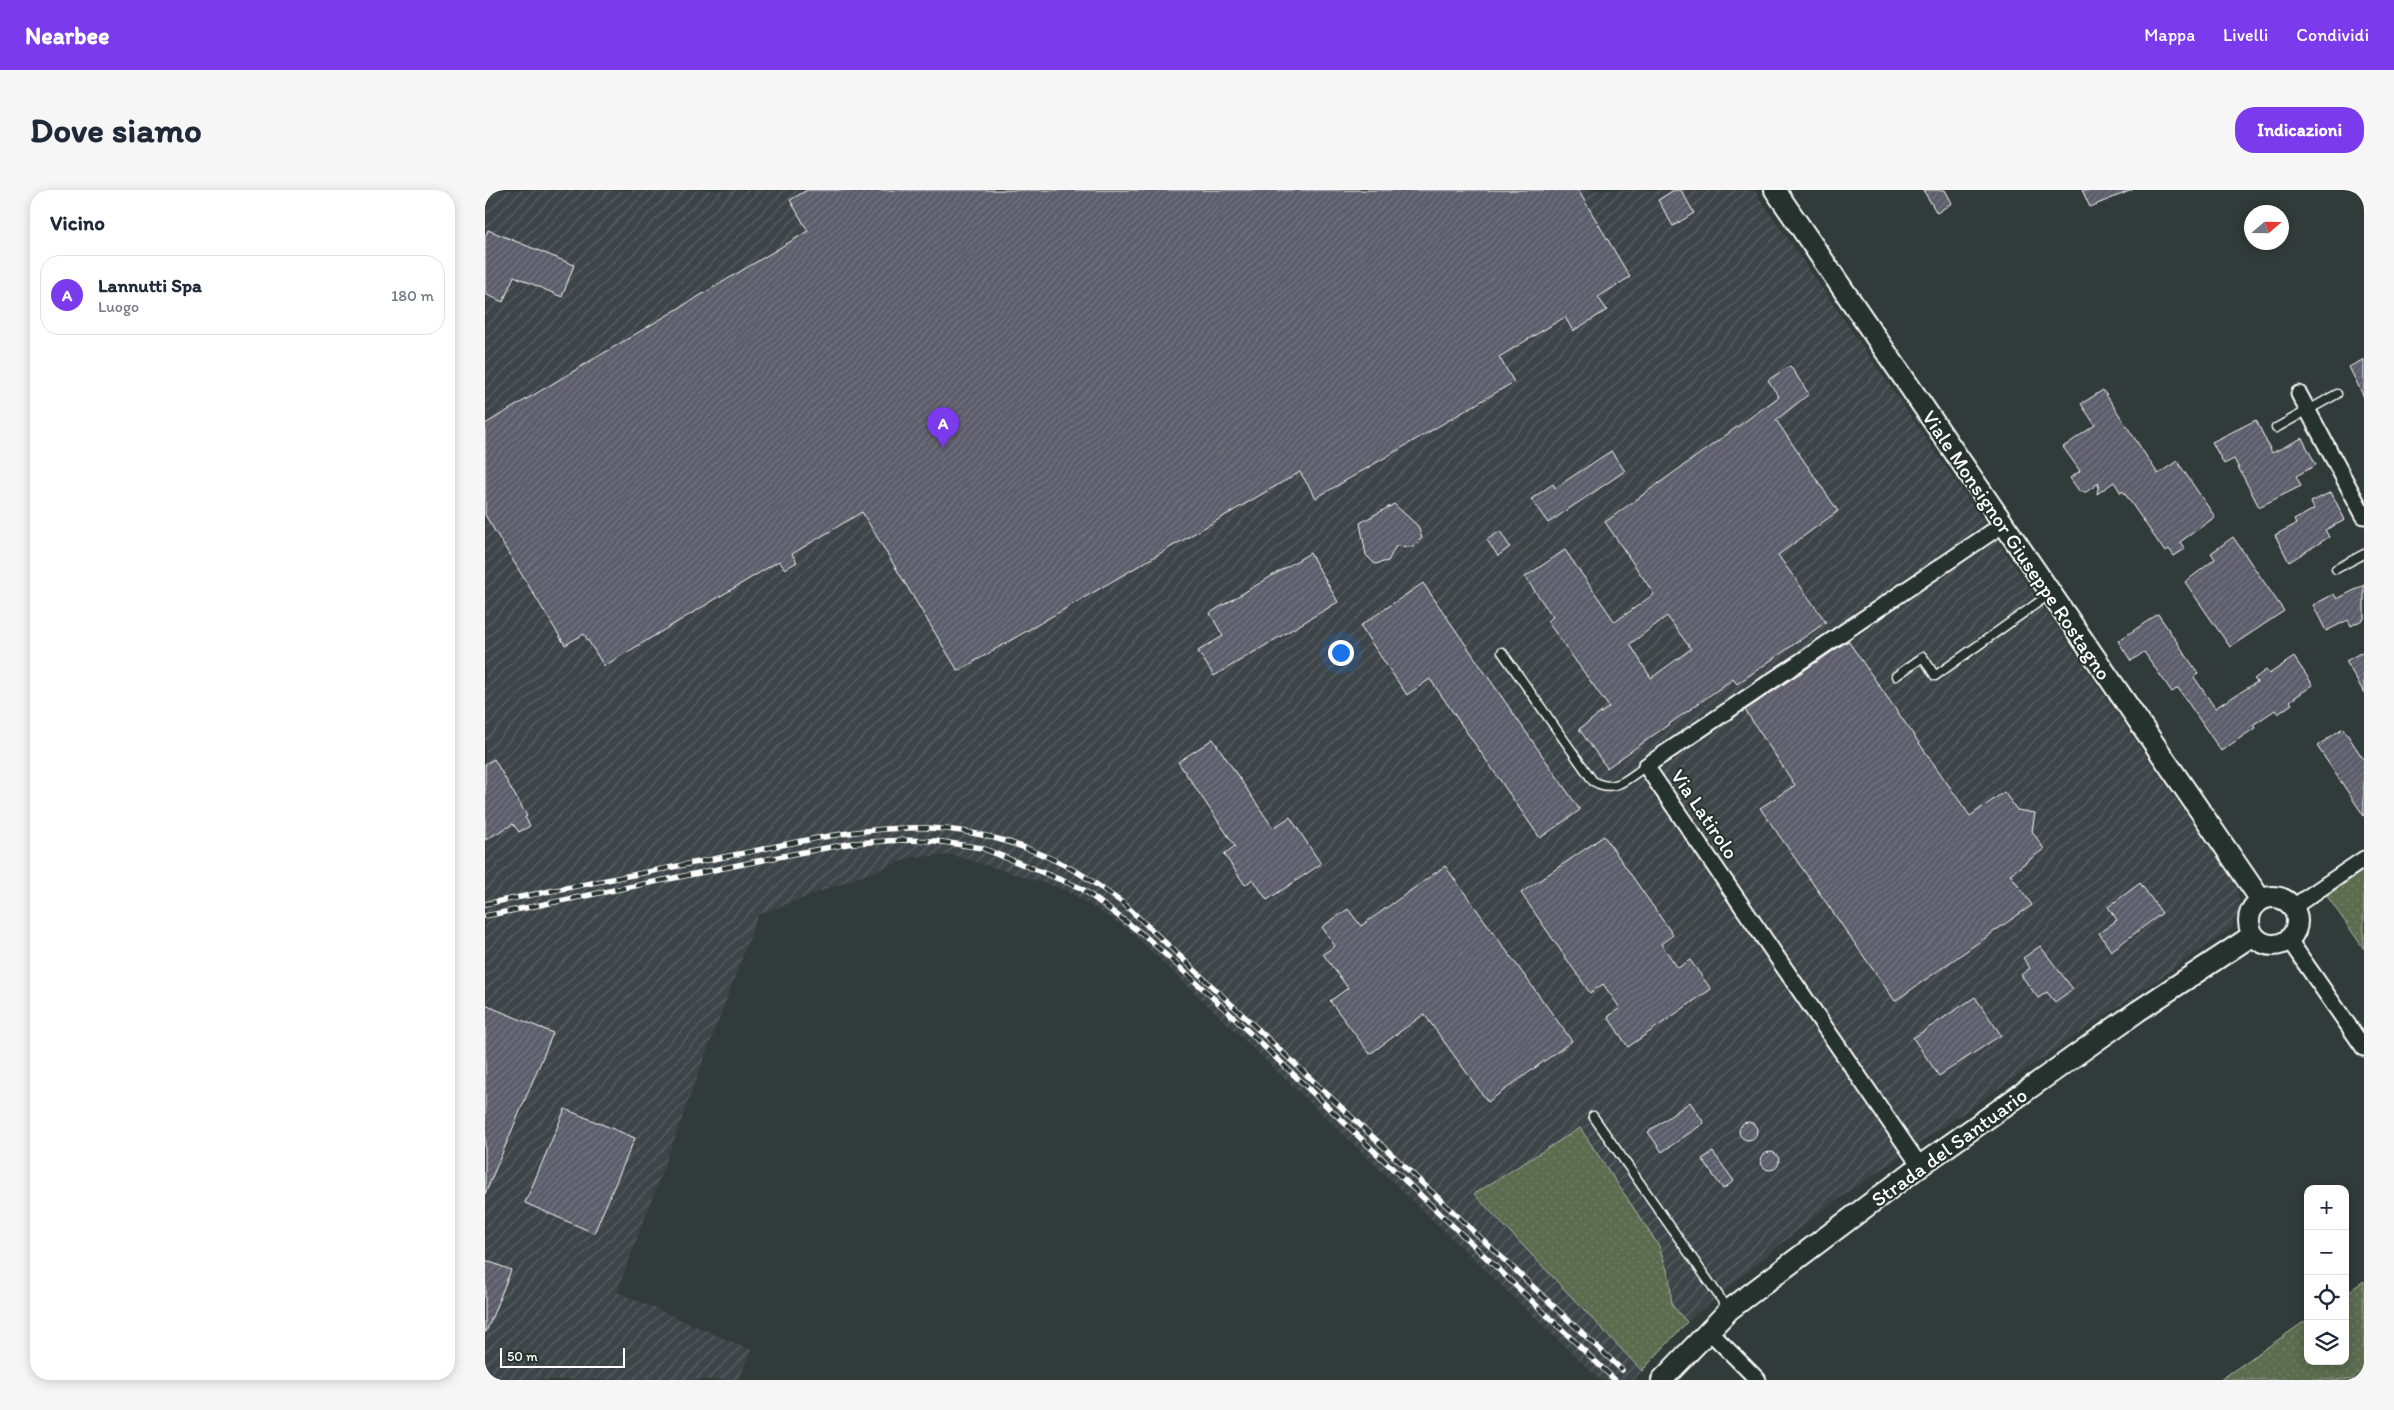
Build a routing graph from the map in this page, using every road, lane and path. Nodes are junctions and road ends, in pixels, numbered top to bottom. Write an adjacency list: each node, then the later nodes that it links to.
1 (1775, 190): 7 (street, Viale Monsignor Giuseppe Rostagno)
2 (2299, 394): 4 (street)
3 (2337, 394): 4 (lane)
4 (2307, 410): 5 (lane); 6 (street)
5 (2276, 428)
6 (2364, 516)
7 (2002, 525): 10 (street, Viale Monsignor Giuseppe Rostagno); 13 (street, Via Latirolo)
8 (2364, 554): 9 (lane)
9 (2337, 569)
10 (2051, 594): 12 (lane); 15 (street, Viale Monsignor Giuseppe Rostagno)
11 (1503, 652): 13 (lane)
12 (1896, 676)
13 (1646, 766): 21 (street, Via Latirolo)
14 (2364, 859): 16 (street)
15 (2261, 900): 16 (street); 17 (street)
16 (2293, 907): 18 (street)
17 (2253, 935): 18 (street); 21 (street, Strada del Santuario)
18 (2289, 940): 19 (street)
19 (2364, 1048)
20 (1593, 1116): 22 (lane)
21 (1920, 1166): 22 (street, Strada del Santuario)
22 (1729, 1310): 23 (street, Strada del Santuario)
23 (1708, 1330): 24 (street, Strada del Santuario); 25 (street)
24 (1662, 1380)
25 (1759, 1380)

